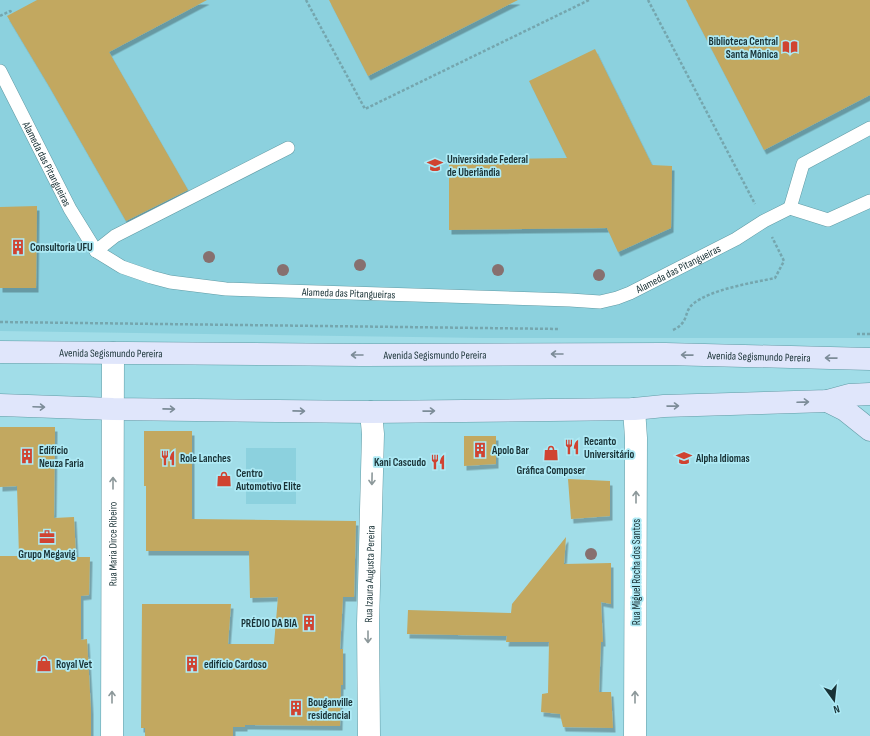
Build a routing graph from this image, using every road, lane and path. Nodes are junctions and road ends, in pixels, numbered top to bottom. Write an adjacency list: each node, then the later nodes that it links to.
1 (306, 0): 2 (path)
2 (590, 0)
3 (648, 0): 11 (path)
4 (13, 12): 5 (path)
5 (0, 16)
6 (0, 71): 12 (lane, Alameda das Pitangueiras)
7 (870, 128): 10 (lane)
8 (288, 148): 12 (lane)
9 (870, 201): 10 (lane)
10 (790, 208): 11 (lane, Alameda das Pitangueiras)
11 (764, 222): 12 (lane, Alameda das Pitangueiras); 15 (path)
12 (96, 251)
13 (0, 322): 14 (path)
14 (562, 329)
15 (678, 332)
16 (854, 334): 17 (path)
17 (870, 334)
18 (0, 352): 19 (main road, Avenida Segismundo Pereira)
19 (113, 353): 20 (main road, Avenida Segismundo Pereira, one-way to 19); 24 (street, Rua Maria Dirce Ribeiro)
20 (870, 359)
21 (870, 394): 22 (main road)
22 (827, 401): 25 (main road, one-way to 22); 27 (main road)
23 (0, 405): 24 (main road, one-way to 24)
24 (113, 409): 26 (main road, one-way to 26); 28 (street, Rua Maria Dirce Ribeiro, one-way to 24)
25 (634, 409): 26 (main road, one-way to 25); 30 (street, Rua Miguel Rocha dos Santos, one-way to 25)
26 (371, 412): 29 (street, Rua Izaura Augusta Pereira, one-way to 29)
27 (870, 430)
28 (112, 736)
29 (369, 736)
30 (635, 736)

